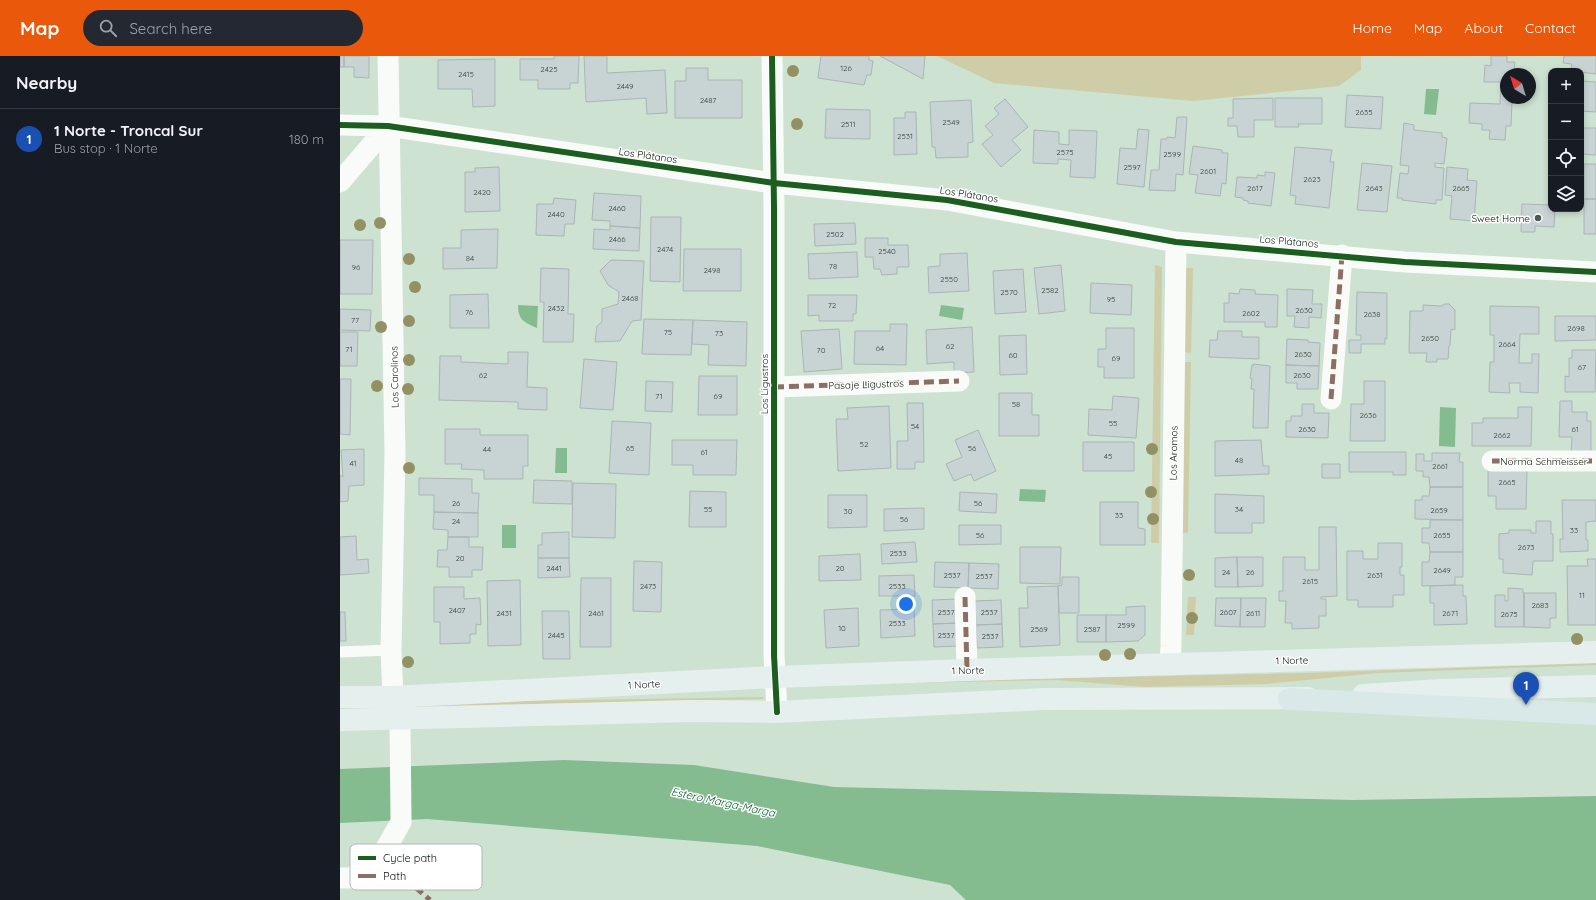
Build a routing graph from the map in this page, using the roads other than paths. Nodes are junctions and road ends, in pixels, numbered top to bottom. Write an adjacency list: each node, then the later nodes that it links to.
1 (388, 56): 4 (street, Los Carolinos)
2 (772, 56): 6 (street, Los Ligustros)
3 (340, 125): 4 (street, Los Plátanos)
4 (388, 126): 5 (street); 6 (street, Los Plátanos); 16 (street, Los Carolinos)
5 (340, 182)
6 (774, 183): 7 (street, Los Plátanos); 11 (street, Los Ligustros)
7 (1176, 242): 8 (street, Los Plátanos); 19 (street, Los Aromos)
8 (1342, 255): 9 (street, Los Plátanos); 12 (street)
9 (1596, 272)
10 (959, 381): 11 (street, Pasaje Ligustros)
11 (774, 387): 21 (street, Los Ligustros)
12 (1330, 399)
13 (1492, 461): 14 (street, Norma Schmeisser)
14 (1596, 461)
15 (965, 596): 20 (street)
16 (391, 650): 17 (lane); 24 (street, Los Carolinos)
17 (340, 652)
18 (1596, 652): 19 (main road, 1 Norte)
19 (1170, 664): 20 (main road, 1 Norte)
20 (967, 670): 21 (main road, 1 Norte)
21 (775, 678): 24 (main road, 1 Norte); 26 (street, Los Ligustros)
22 (1596, 686): 25 (main road)
23 (340, 697): 24 (main road, 1 Norte)
24 (393, 697)
25 (1289, 699): 26 (main road); 27 (highway)
26 (776, 712): 28 (main road)
27 (1596, 714)
28 (400, 719): 29 (main road); 30 (street)
29 (340, 720)
30 (388, 844)

